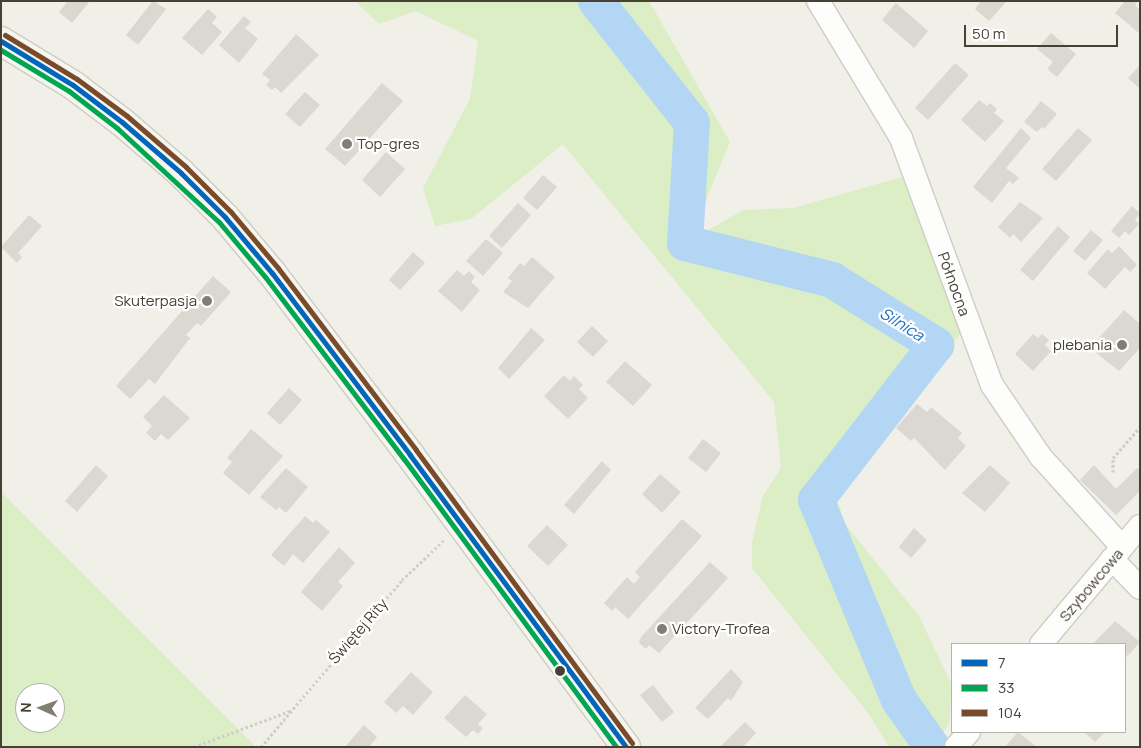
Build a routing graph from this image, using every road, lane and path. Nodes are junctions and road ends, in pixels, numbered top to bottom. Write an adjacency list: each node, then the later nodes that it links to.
1 (818, 1): 7 (street, Północna)
2 (1, 41): 5 (street)
3 (1140, 427): 4 (path)
4 (1113, 472)
5 (462, 524): 10 (path, Świętej Rity); 13 (street)
6 (1140, 526): 7 (street, Szybowcowa)
7 (1117, 553): 8 (street, Północna); 9 (street, Szybowcowa)
8 (1140, 588)
9 (1042, 643)
10 (291, 711): 11 (path); 12 (path, Świętej Rity)
11 (194, 747)
12 (261, 747)
13 (626, 747)

